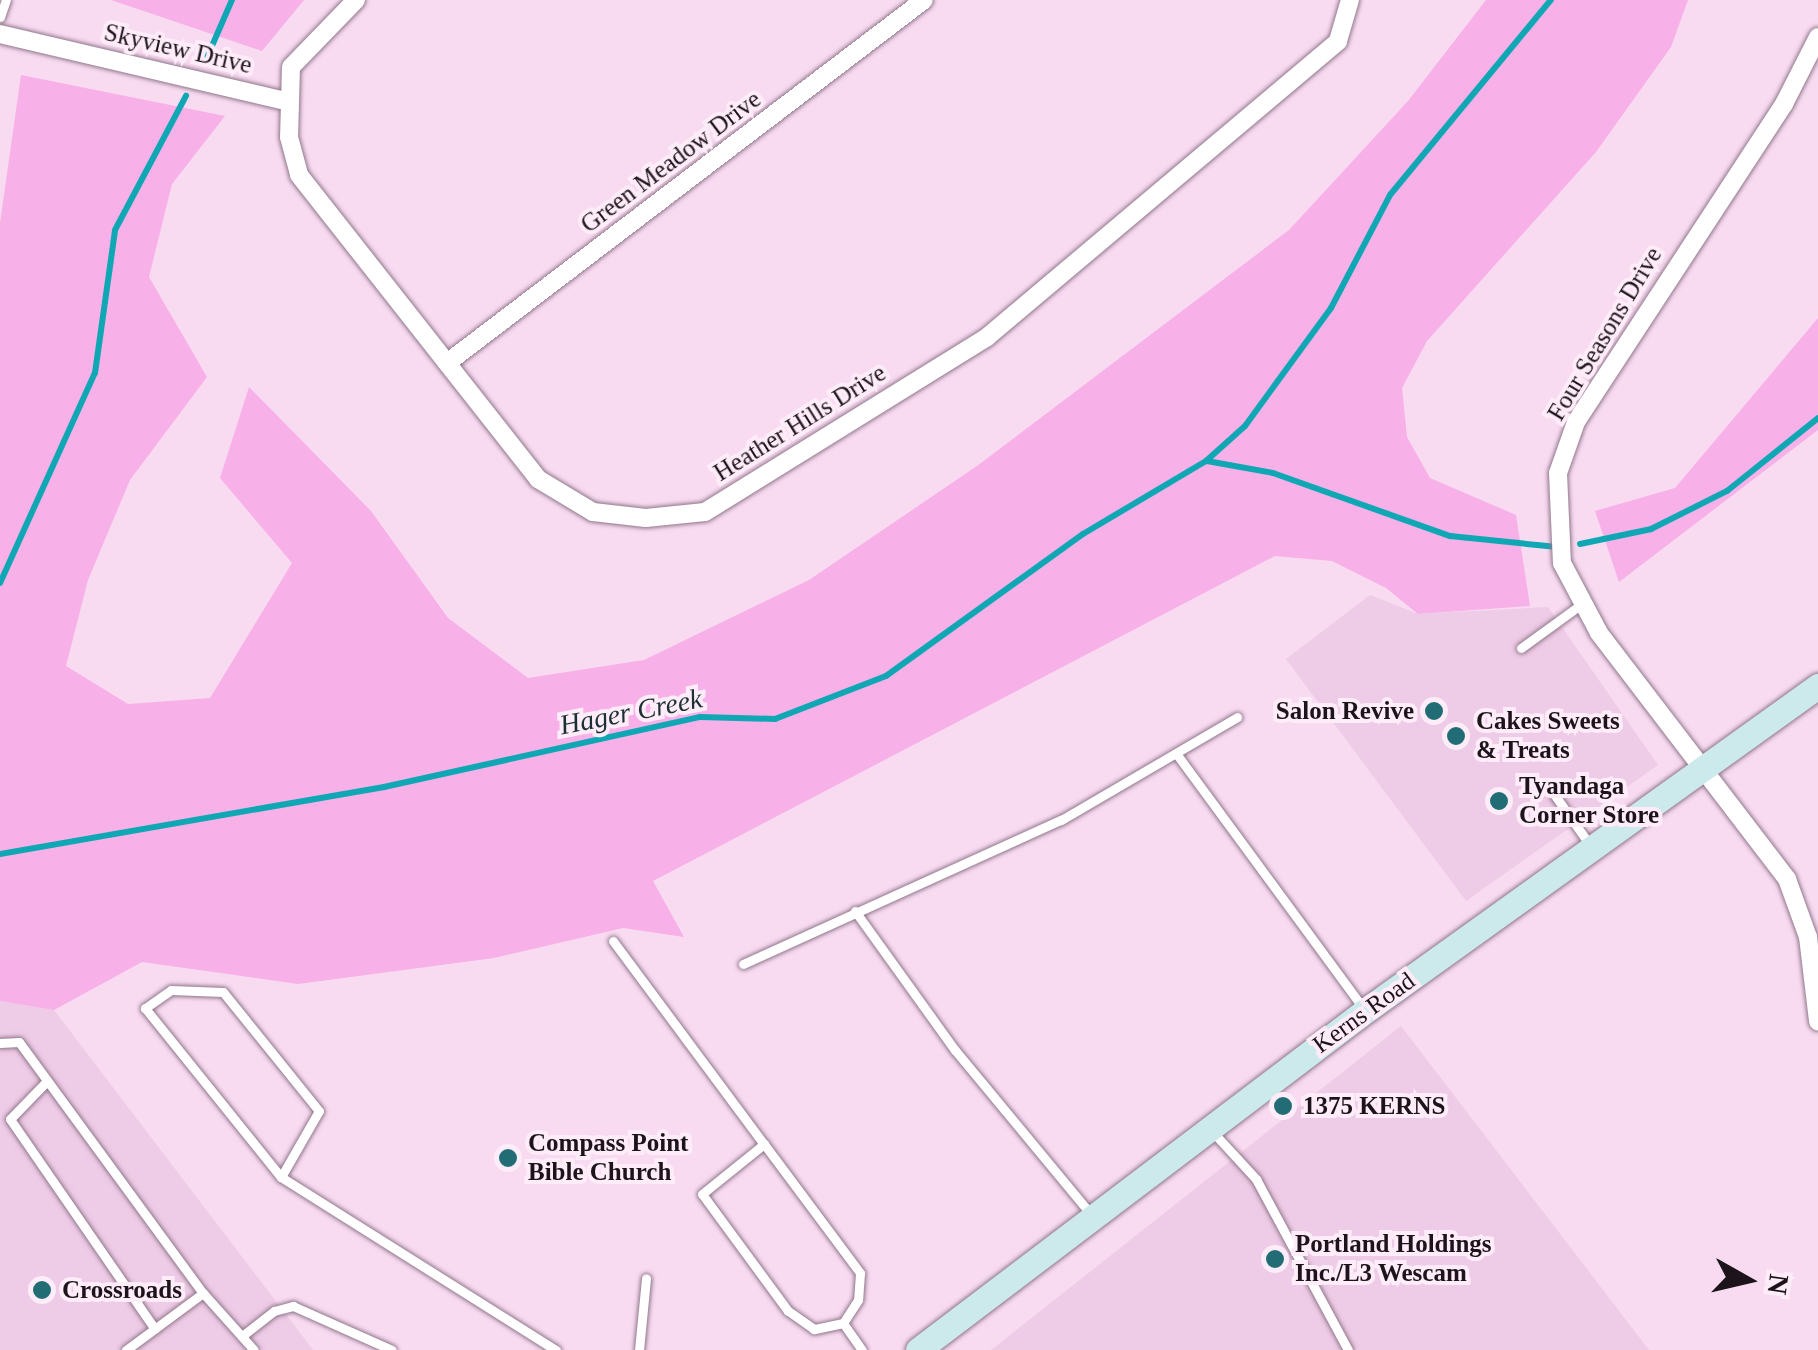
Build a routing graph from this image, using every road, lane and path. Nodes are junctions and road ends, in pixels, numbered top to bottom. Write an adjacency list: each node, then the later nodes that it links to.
1 (6, 0): 5 (lane)
2 (356, 0): 8 (street)
3 (924, 0): 9 (street, Green Meadow Drive)
4 (1350, 0): 9 (street, Heather Hills Drive)
5 (0, 17)
6 (0, 34): 8 (street, Skyview Drive)
7 (1818, 37): 10 (street, Four Seasons Drive)
8 (286, 100): 9 (street, Heather Hills Drive)
9 (448, 363)
10 (1582, 603): 11 (lane); 15 (street, Four Seasons Drive)
11 (1521, 648)
12 (1818, 686): 15 (street, Kerns Road)
13 (1237, 716): 14 (lane)
14 (1178, 756): 18 (lane); 21 (lane)
15 (1705, 768): 17 (street, Kerns Road); 22 (street, Four Seasons Drive)
16 (1554, 794): 17 (lane)
17 (1593, 848): 21 (street, Kerns Road)
18 (855, 912): 20 (lane); 28 (lane)
19 (614, 941): 26 (lane)
20 (743, 964)
21 (1365, 1011): 25 (street, Kerns Road)
22 (1818, 1021)
23 (0, 1043): 24 (lane)
24 (48, 1081): 30 (lane); 32 (lane)
25 (1209, 1128): 28 (street, Kerns Road); 41 (lane)
26 (764, 1144): 31 (lane); 31 (lane)
27 (281, 1177): 27 (lane); 37 (lane)
28 (1094, 1218): 40 (street, Kerns Road)
29 (646, 1278): 38 (lane)
30 (203, 1292): 32 (lane); 33 (lane)
31 (843, 1323): 39 (lane)
32 (154, 1329): 34 (lane)
33 (242, 1336): 35 (lane); 36 (lane)
34 (126, 1350)
35 (254, 1350)
36 (392, 1350)
37 (556, 1350)
38 (639, 1350)
39 (862, 1350)
40 (918, 1350)
41 (1348, 1350)

